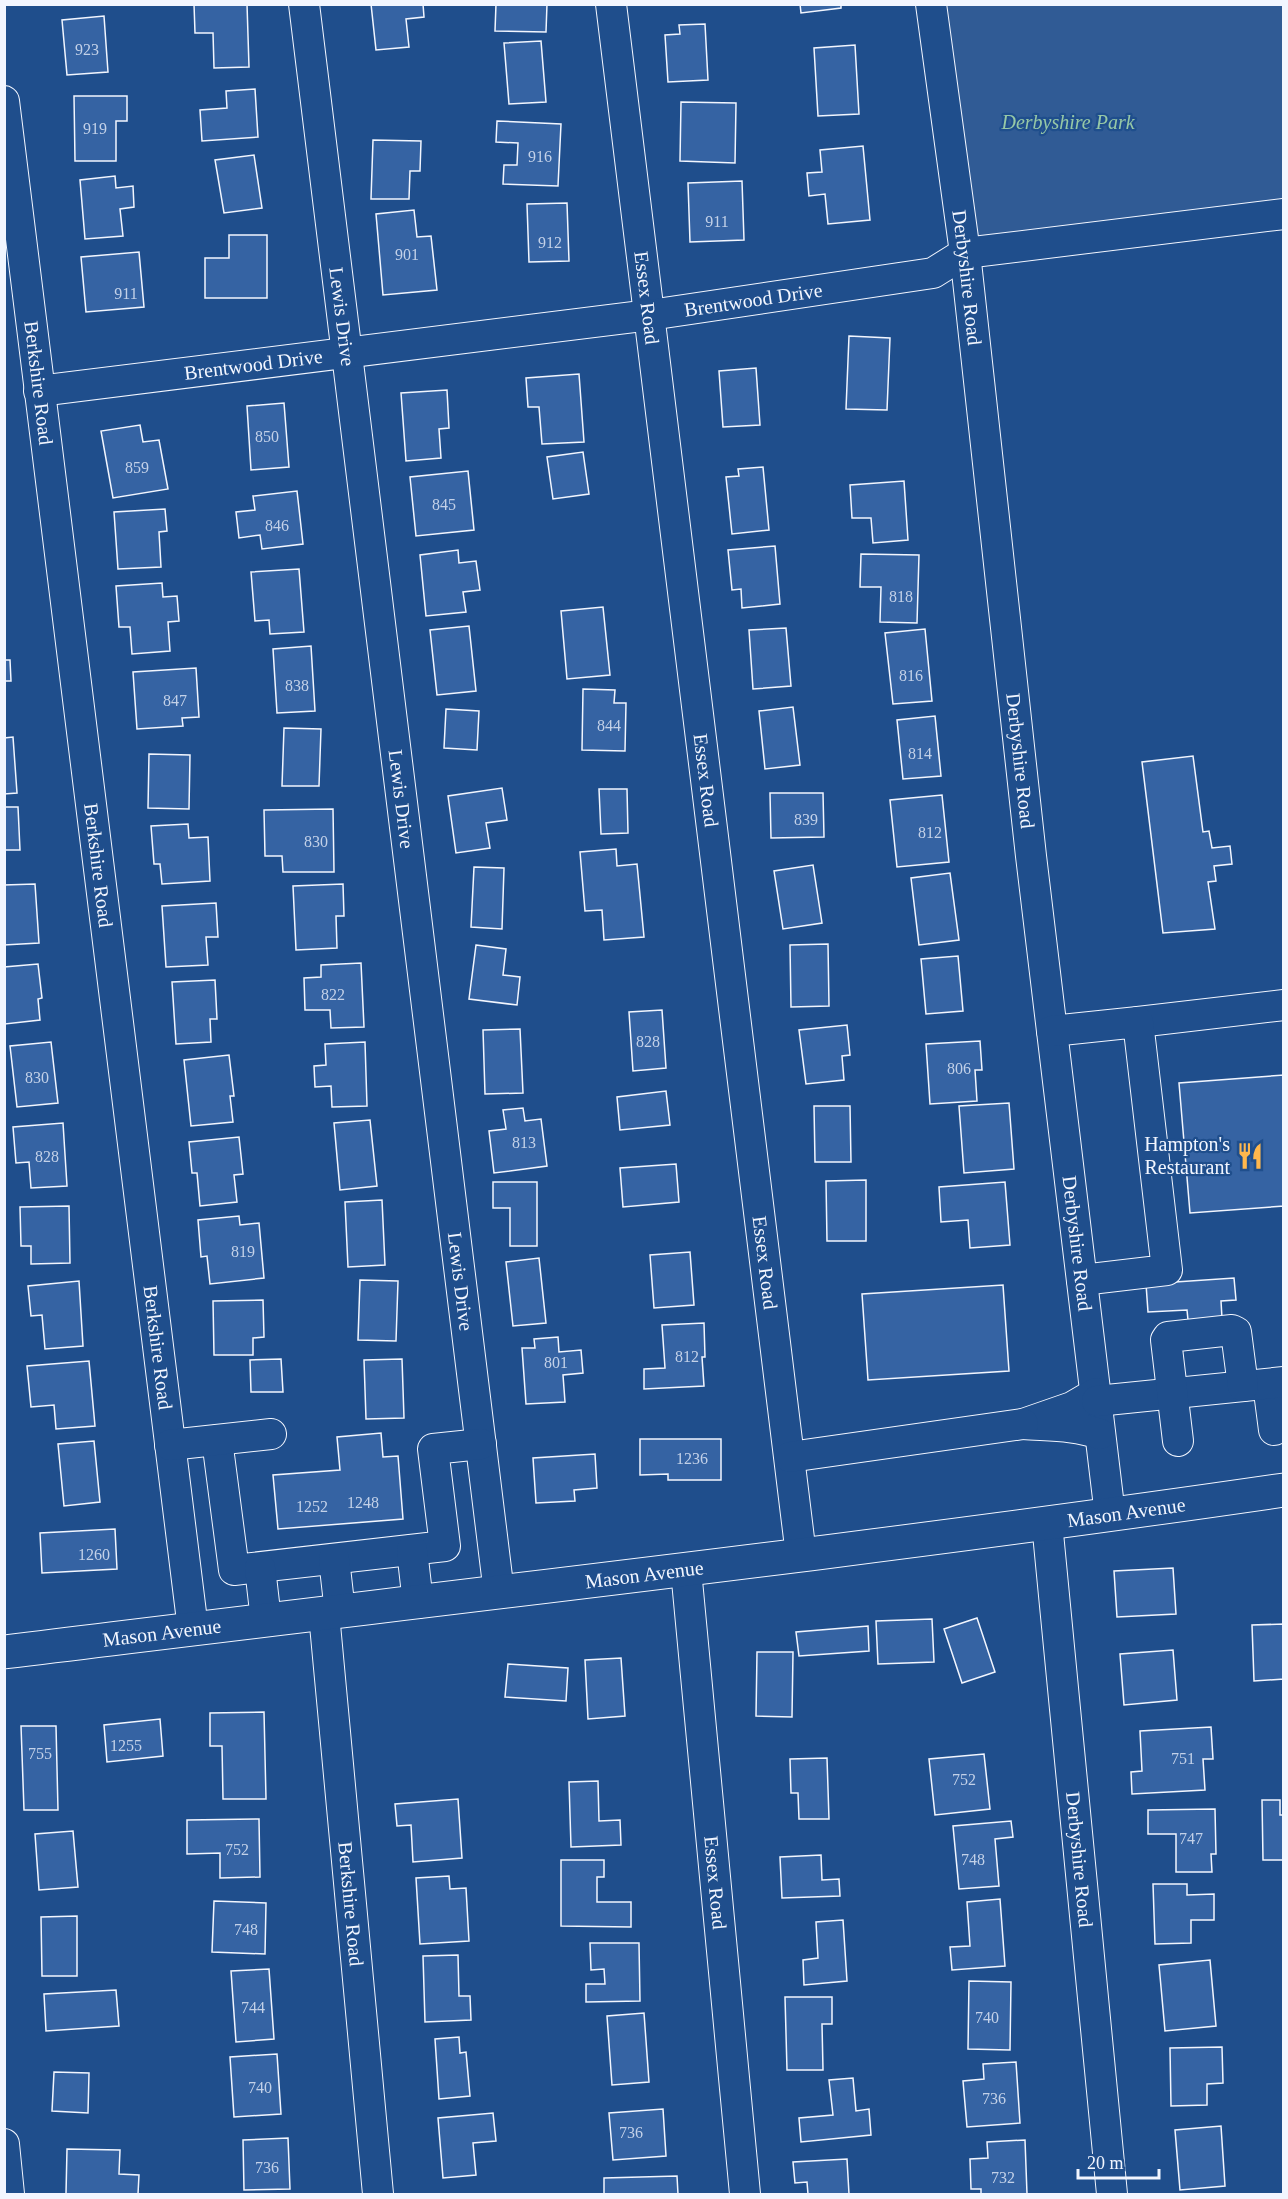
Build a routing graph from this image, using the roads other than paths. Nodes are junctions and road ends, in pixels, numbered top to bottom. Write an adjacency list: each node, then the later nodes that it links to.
1 (304, 4): 8 (street, Lewis Drive)
2 (611, 4): 7 (street, Essex Road)
3 (931, 4): 6 (street, Derbyshire Road)
4 (4, 101): 9 (street, Berkshire Road)
5 (1284, 214): 6 (street, Brentwood Drive)
6 (965, 253): 7 (street, Brentwood Drive); 12 (street, Derbyshire Road)
7 (650, 315): 8 (street, Brentwood Drive); 25 (street, Essex Road)
8 (346, 352): 9 (street, Brentwood Drive); 23 (street, Lewis Drive)
9 (39, 391): 24 (street, Berkshire Road)
10 (1284, 1005): 11 (street)
11 (1138, 1022): 12 (street); 13 (street)
12 (1052, 1031): 13 (street, Derbyshire Road)
13 (1082, 1280): 16 (street, Derbyshire Road)
14 (1265, 1384): 15 (street); 15 (street); 18 (street)
15 (1172, 1394): 16 (street); 22 (street)
16 (1096, 1397): 17 (street); 20 (street, Derbyshire Road)
17 (1023, 1424): 20 (street); 25 (street)
18 (1274, 1430)
19 (271, 1434): 21 (street)
20 (1100, 1434): 27 (street, Derbyshire Road)
21 (217, 1440): 24 (street); 32 (street)
22 (1178, 1441)
23 (481, 1444): 29 (street); 34 (street, Lewis Drive)
24 (170, 1445): 38 (street, Berkshire Road)
25 (790, 1457): 30 (street, Essex Road)
26 (1284, 1490): 27 (main road, Mason Avenue)
27 (1110, 1515): 28 (main road, Mason Avenue)
28 (1047, 1523): 30 (main road, Mason Avenue); 44 (street, Derbyshire Road)
29 (412, 1550): 31 (street); 35 (street)
30 (801, 1555): 33 (main road, Mason Avenue)
31 (334, 1559): 32 (street); 36 (street, Berkshire Road)
32 (260, 1568): 37 (street)
33 (686, 1569): 34 (main road, Mason Avenue); 43 (street, Essex Road)
34 (499, 1593): 35 (main road, Mason Avenue)
35 (418, 1603): 36 (main road, Mason Avenue)
36 (332, 1613): 37 (main road, Mason Avenue); 42 (street, Berkshire Road)
37 (266, 1620): 38 (main road, Mason Avenue)
38 (193, 1629): 39 (main road, Mason Avenue)
39 (4, 1652)
40 (4, 2144): 41 (street)
41 (9, 2194)
42 (378, 2194)
43 (745, 2194)
44 (1112, 2194)

